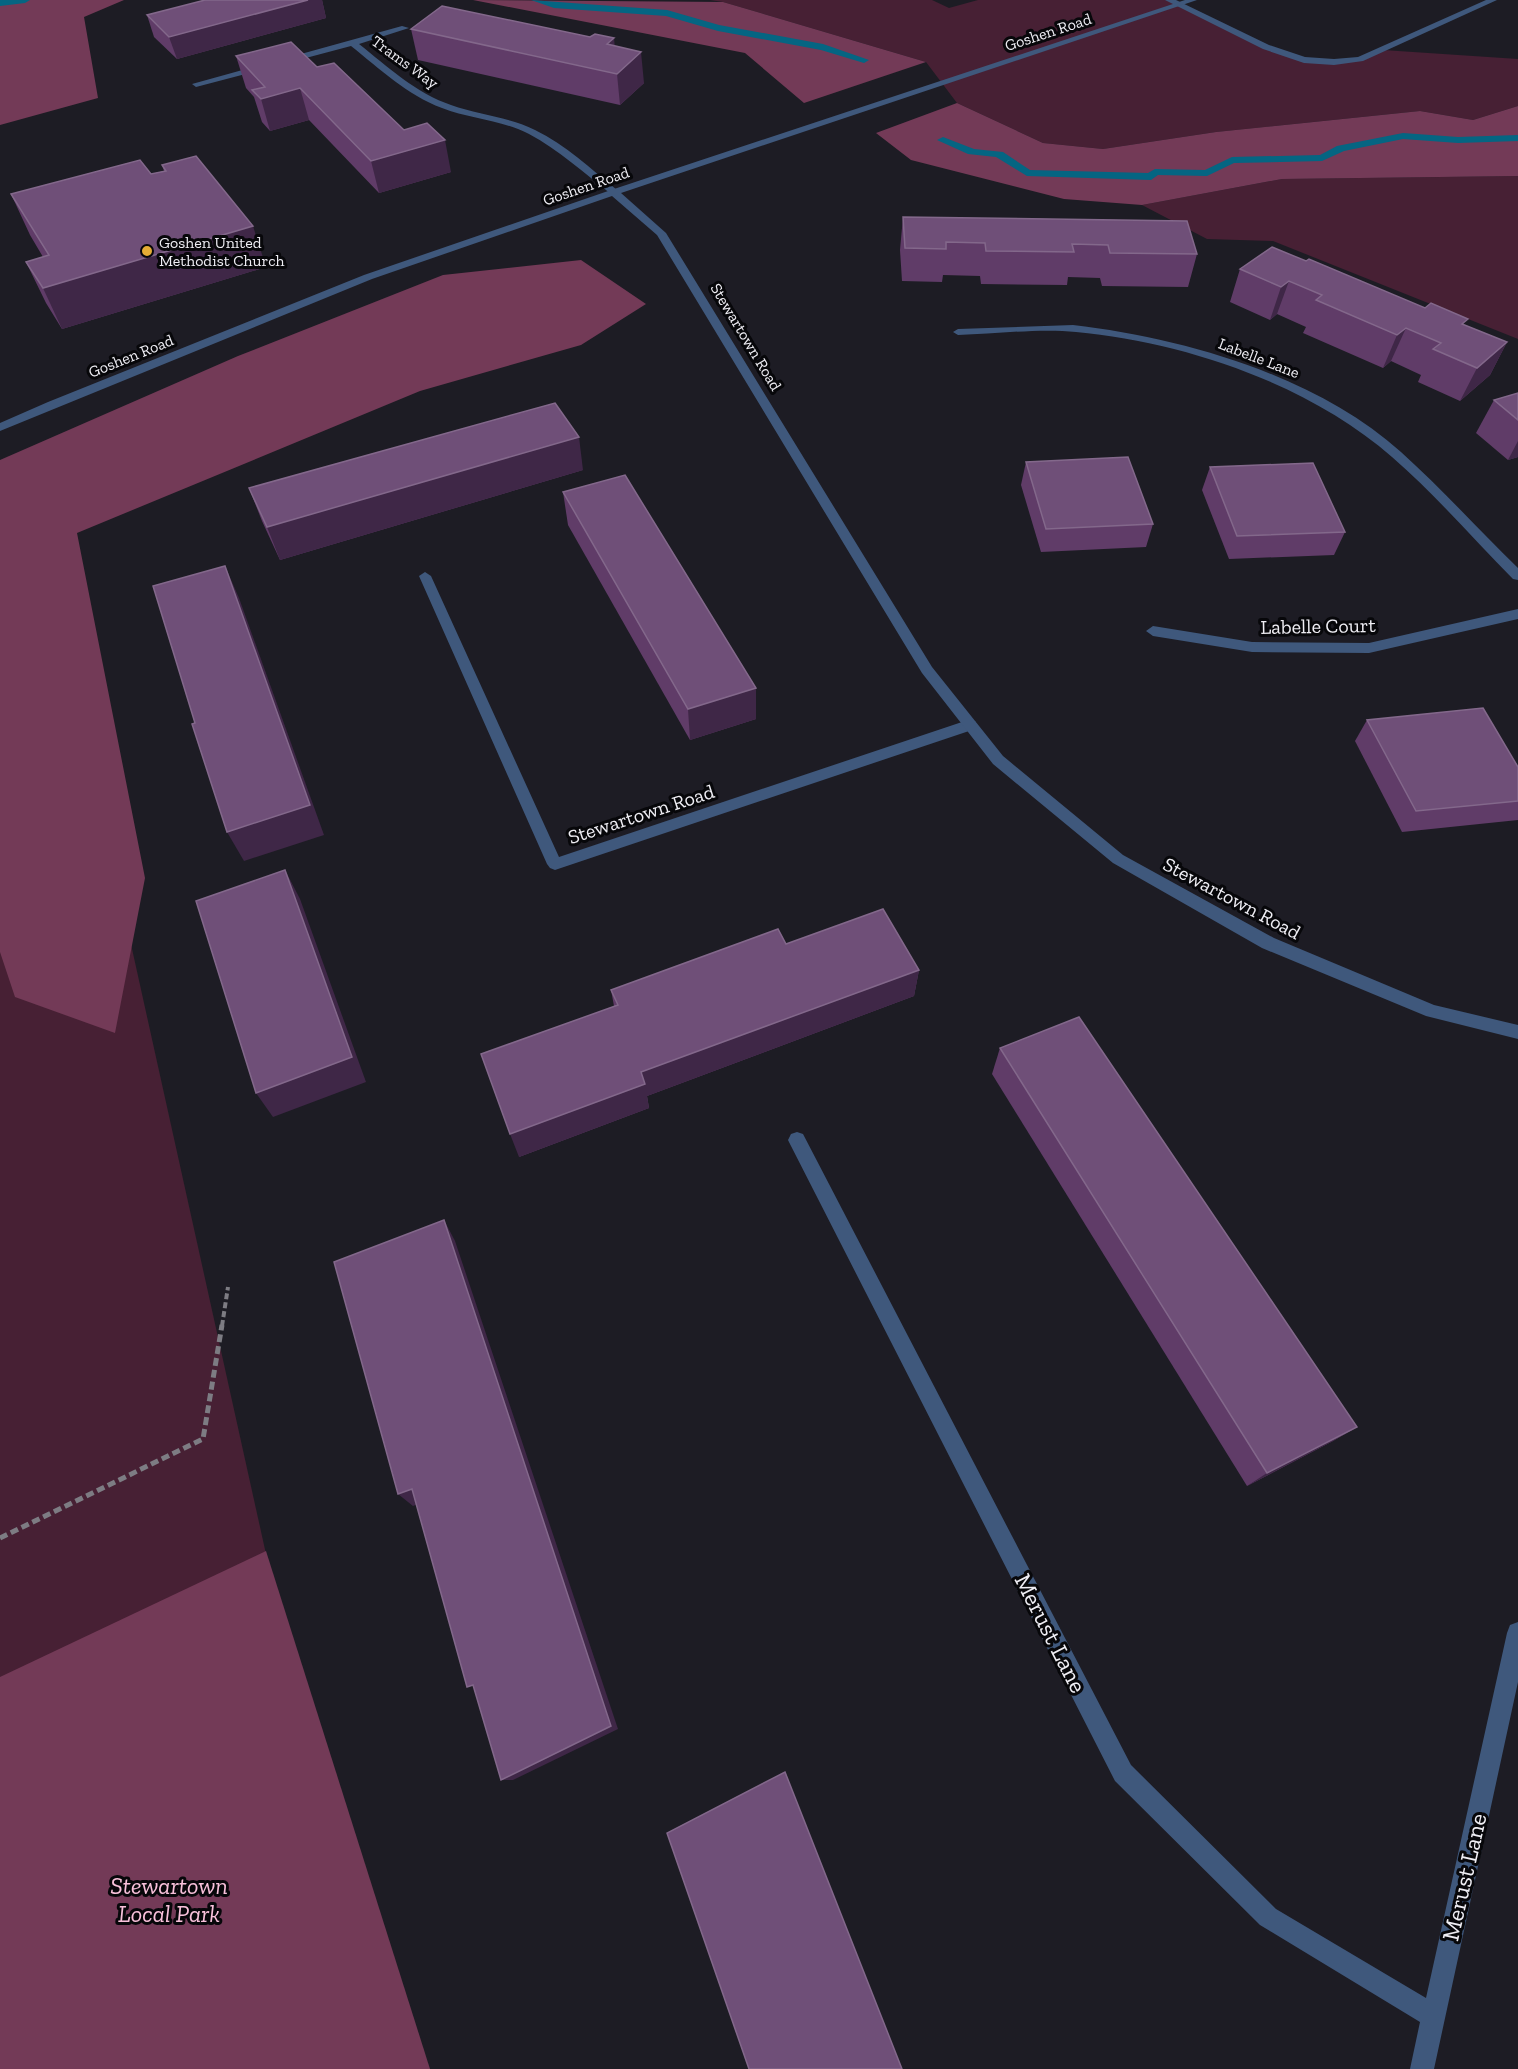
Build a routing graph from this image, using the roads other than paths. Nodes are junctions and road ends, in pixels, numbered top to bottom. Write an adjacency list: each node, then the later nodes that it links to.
1 (1192, 0): 3 (street, Goshen Road)
2 (1493, 0): 3 (street)
3 (1174, 2): 7 (street, Goshen Road)
4 (405, 28): 5 (street)
5 (353, 43): 6 (street, Trams Way); 7 (street, Trams Way)
6 (196, 84)
7 (614, 192): 9 (street, Goshen Road); 14 (street, Stewartown Road)
8 (958, 332): 11 (street, Labelle Lane)
9 (0, 427)
10 (425, 576): 14 (street, Stewartown Road)
11 (1518, 576)
12 (1518, 614): 13 (street, Labelle Court)
13 (1153, 632)
14 (970, 725): 15 (street, Stewartown Road)
15 (1518, 1032)
16 (796, 1140): 18 (street, Merust Lane)
17 (1518, 1633): 18 (street, Merust Lane)
18 (1433, 2016): 19 (street, Merust Lane)
19 (1422, 2069)

